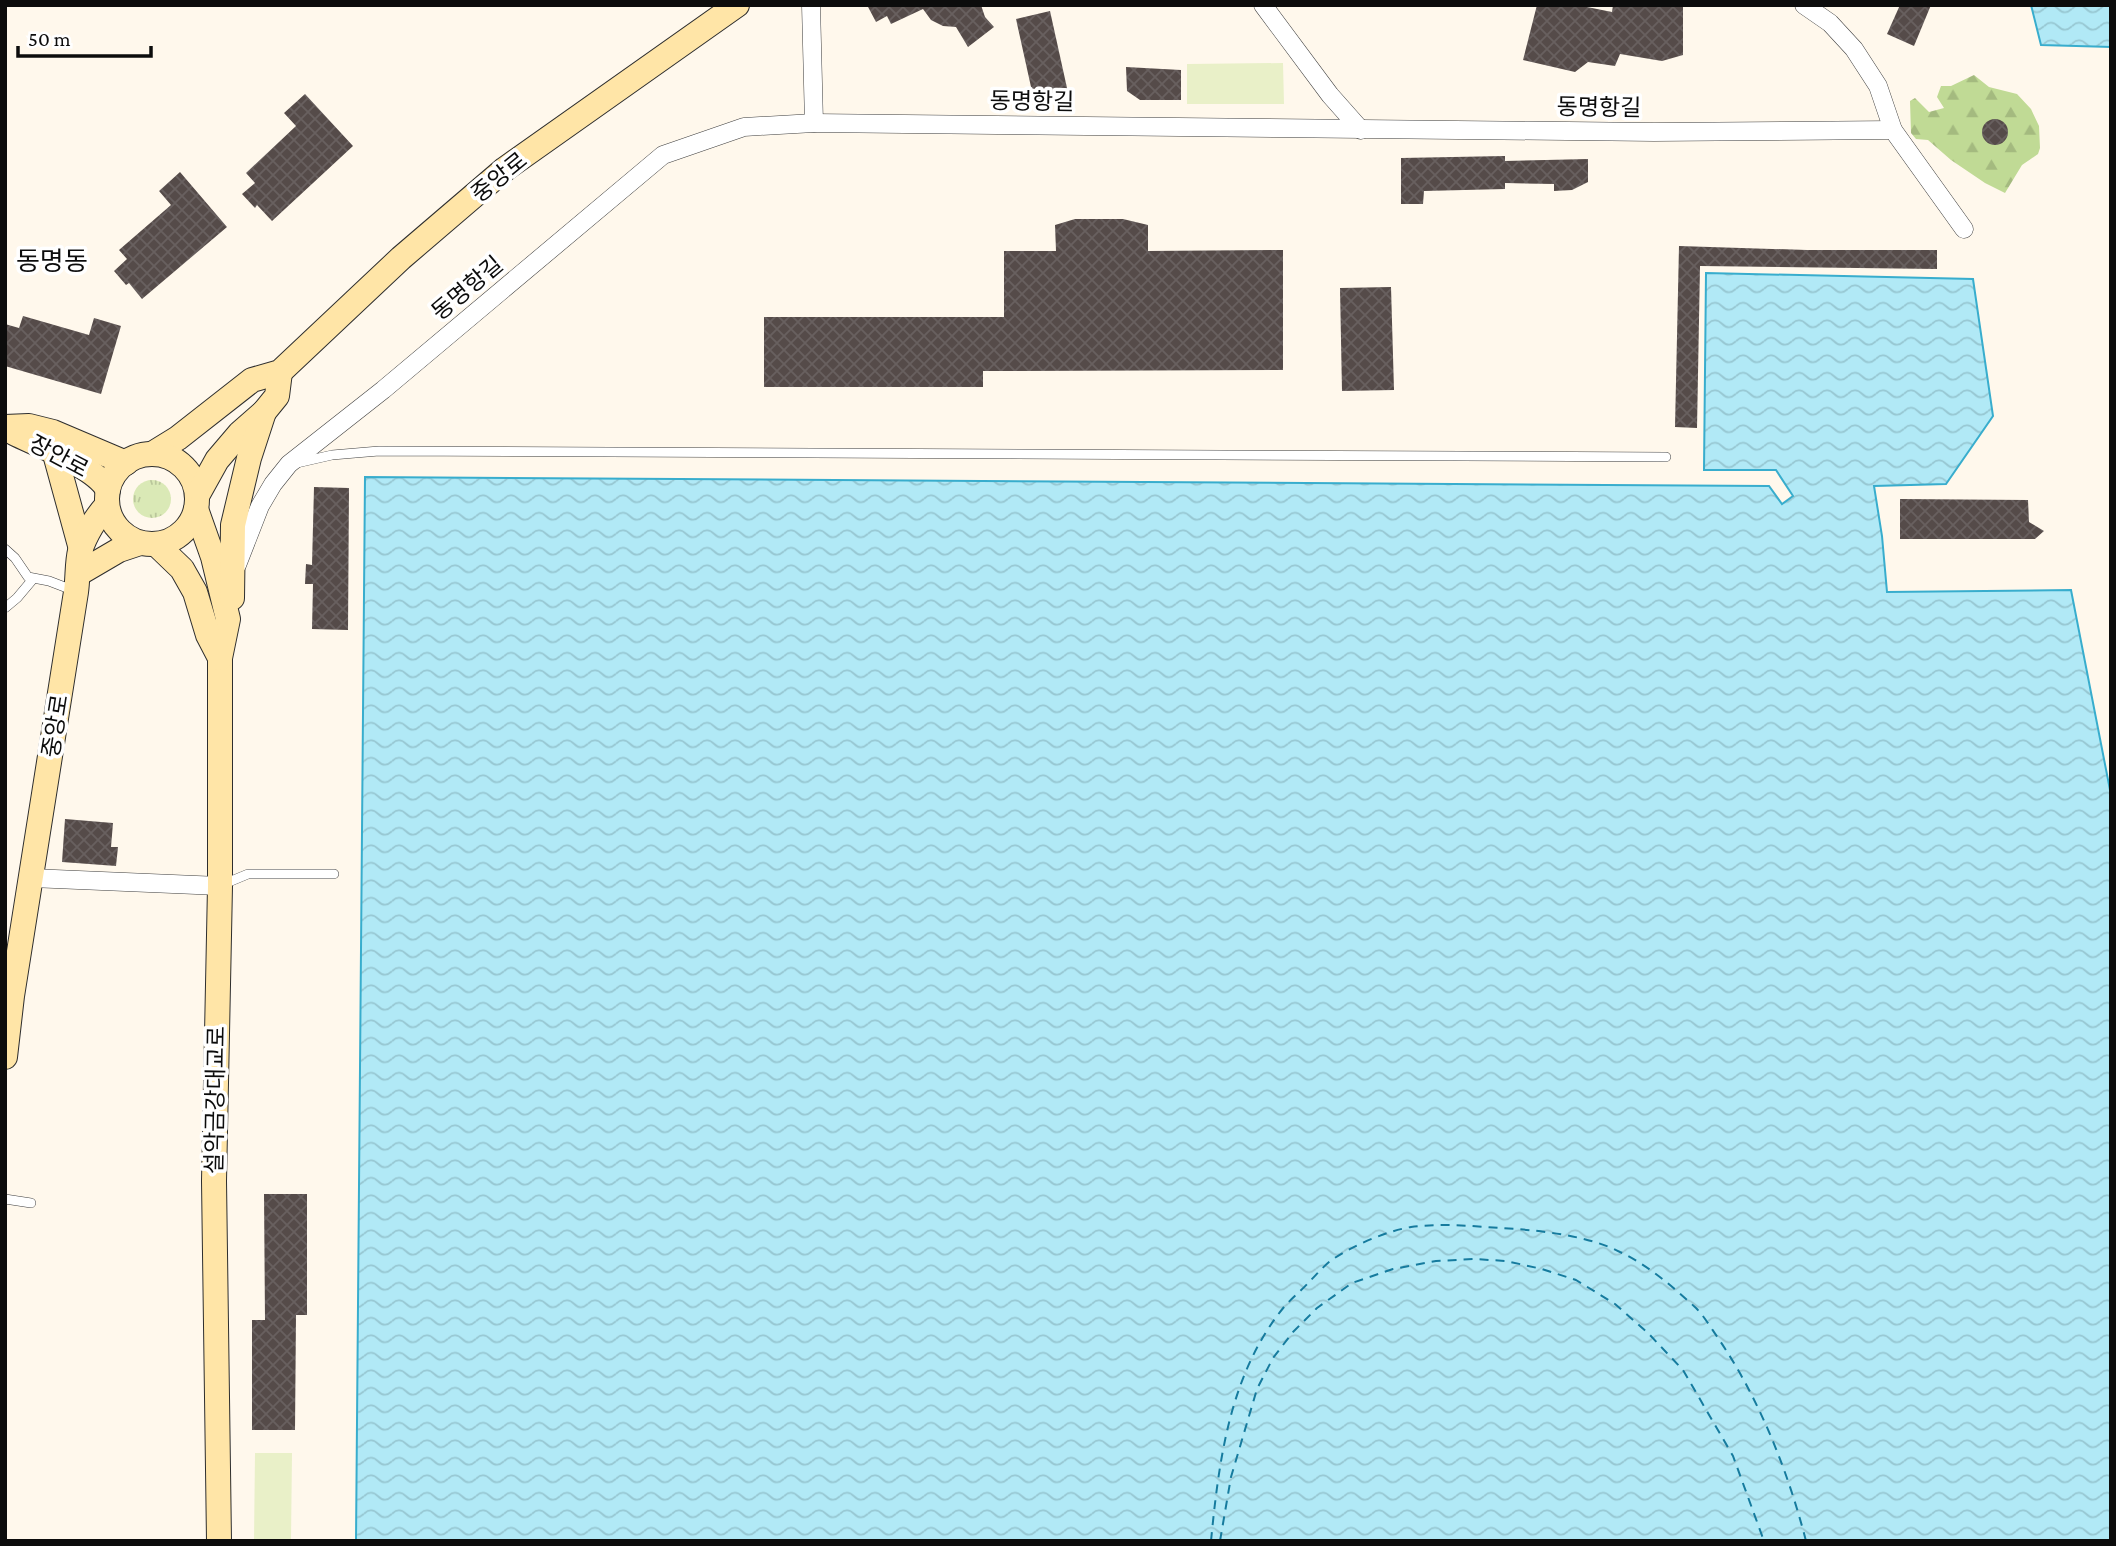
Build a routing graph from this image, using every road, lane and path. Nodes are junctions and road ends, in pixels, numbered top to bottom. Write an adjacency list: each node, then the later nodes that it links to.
1 (737, 5): 9 (street, 중앙로)
2 (811, 5): 5 (street)
3 (1263, 5): 6 (street)
4 (1804, 5): 7 (street)
5 (814, 123): 6 (street, 동명항길); 16 (street, 동명항길)
6 (1361, 130): 7 (street, 동명항길)
7 (1893, 130): 8 (street)
8 (1964, 229)
9 (280, 372): 10 (street); 13 (street)
10 (264, 412): 18 (street); 22 (street)
11 (5, 428): 12 (street, 장안로); 15 (street)
12 (55, 454): 17 (street, 장안로); 21 (street)
13 (152, 454): 15 (street); 18 (street)
14 (1666, 457): 16 (lane)
15 (126, 463): 17 (street)
16 (289, 464): 22 (street, 동명항길)
17 (107, 498): 19 (street); 21 (street)
18 (197, 503): 19 (street); 26 (street)
19 (148, 544): 24 (street); 27 (street)
20 (5, 549): 23 (lane)
21 (81, 549): 24 (street, 중앙로)
22 (233, 575): 26 (street)
23 (33, 579): 24 (lane); 25 (lane)
24 (77, 583): 29 (street, 중앙로)
25 (5, 608)
26 (228, 619): 27 (street)
27 (220, 658): 30 (street, 설악금강대교로)
28 (334, 874): 30 (lane)
29 (30, 878): 30 (street); 31 (street, 중앙로)
30 (219, 886): 35 (street, 설악금강대교로)
31 (9, 995): 32 (street, 중앙로)
32 (5, 1057)
33 (5, 1199): 34 (lane)
34 (30, 1203)
35 (219, 1541)

